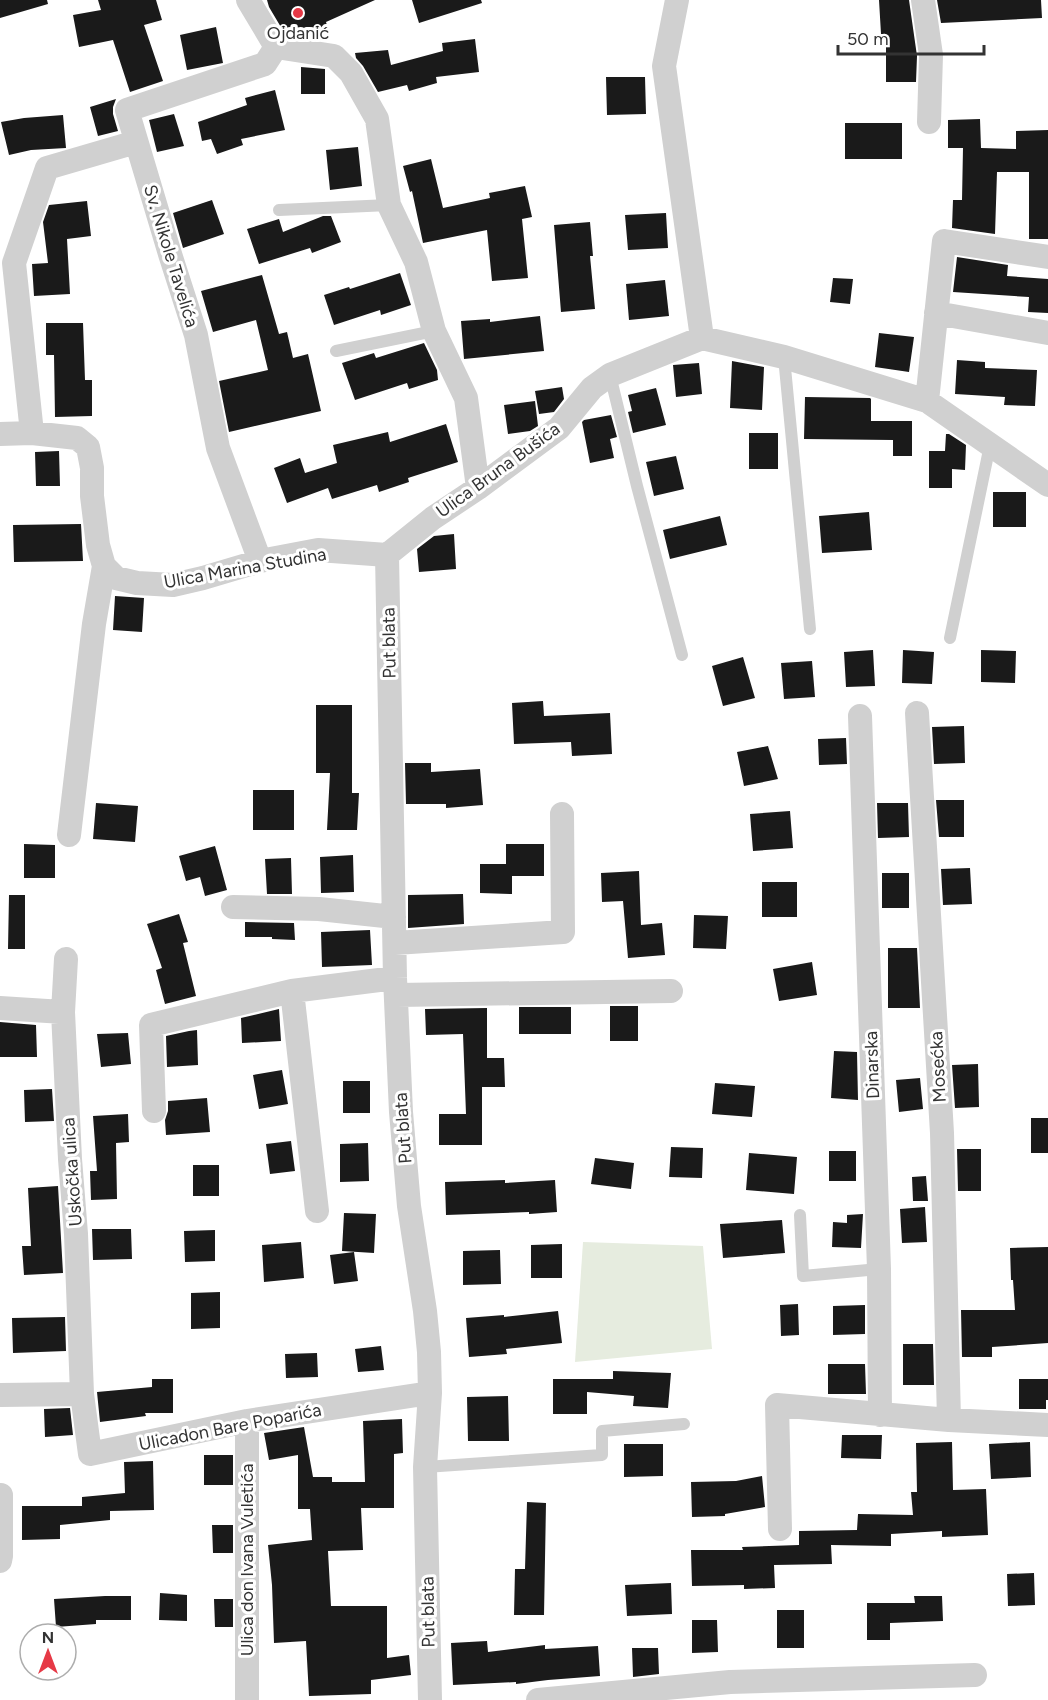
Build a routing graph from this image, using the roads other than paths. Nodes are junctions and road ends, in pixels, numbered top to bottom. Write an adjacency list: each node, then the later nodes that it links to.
1 (248, 0): 4 (street)
2 (677, 0): 13 (street)
3 (923, 0): 5 (street)
4 (276, 47): 6 (street, Sv. Nikole Tavelića); 7 (street)
5 (929, 122)
6 (136, 142): 18 (street); 24 (street, Sv. Nikole Tavelića)
7 (389, 205): 8 (lane); 11 (street)
8 (279, 210)
9 (1048, 257): 10 (street)
10 (936, 313): 12 (street); 17 (street)
11 (434, 331): 14 (lane); 22 (street)
12 (1048, 333)
13 (702, 338): 15 (street); 16 (street, Ulica Bruna Bušića)
14 (336, 351)
15 (784, 357): 17 (street); 26 (lane)
16 (610, 375): 22 (street, Ulica Bruna Bušića); 28 (lane)
17 (927, 401): 20 (street)
18 (32, 433): 19 (street); 25 (street)
19 (0, 434)
20 (990, 445): 21 (street); 27 (lane)
21 (1048, 484)
22 (478, 488): 23 (street, Ulica Bruna Bušića)
23 (387, 555): 24 (street, Ulica Marina Studina); 34 (street, Put blata)
24 (260, 561): 25 (street, Ulica Marina Studina)
25 (104, 566): 32 (street)
26 (810, 629)
27 (950, 638)
28 (682, 655)
29 (917, 713): 51 (street, Mosećka)
30 (860, 716): 45 (street, Dinarska)
31 (562, 814): 35 (street)
32 (69, 836)
33 (233, 907): 34 (street)
34 (394, 917): 35 (street, Put blata)
35 (395, 943): 37 (street, Put blata)
36 (66, 960): 41 (street, Uskočka ulica)
37 (396, 987): 38 (street); 39 (street); 46 (street, Put blata)
38 (292, 990): 42 (street); 43 (street)
39 (670, 992)
40 (0, 1008): 41 (street)
41 (63, 1012): 47 (street, Uskočka ulica)
42 (154, 1111)
43 (317, 1210)
44 (800, 1215): 45 (lane)
45 (879, 1269): 49 (street, Dinarska)
46 (430, 1393): 50 (street, Ulicadon Bare Poparića); 54 (street, Put blata)
47 (82, 1394): 48 (street); 50 (street, Ulicadon Bare Poparića)
48 (0, 1395)
49 (880, 1415): 51 (street); 56 (street)
50 (247, 1420): 59 (street, Ulica don Ivana Vuletića)
51 (949, 1420): 53 (street)
52 (684, 1424): 54 (lane)
53 (1048, 1425)
54 (424, 1467): 60 (street, Put blata)
55 (1, 1495): 57 (street)
56 (780, 1529)
57 (0, 1561)
58 (975, 1675): 61 (street)
59 (247, 1700)
60 (430, 1700)
61 (538, 1700)

